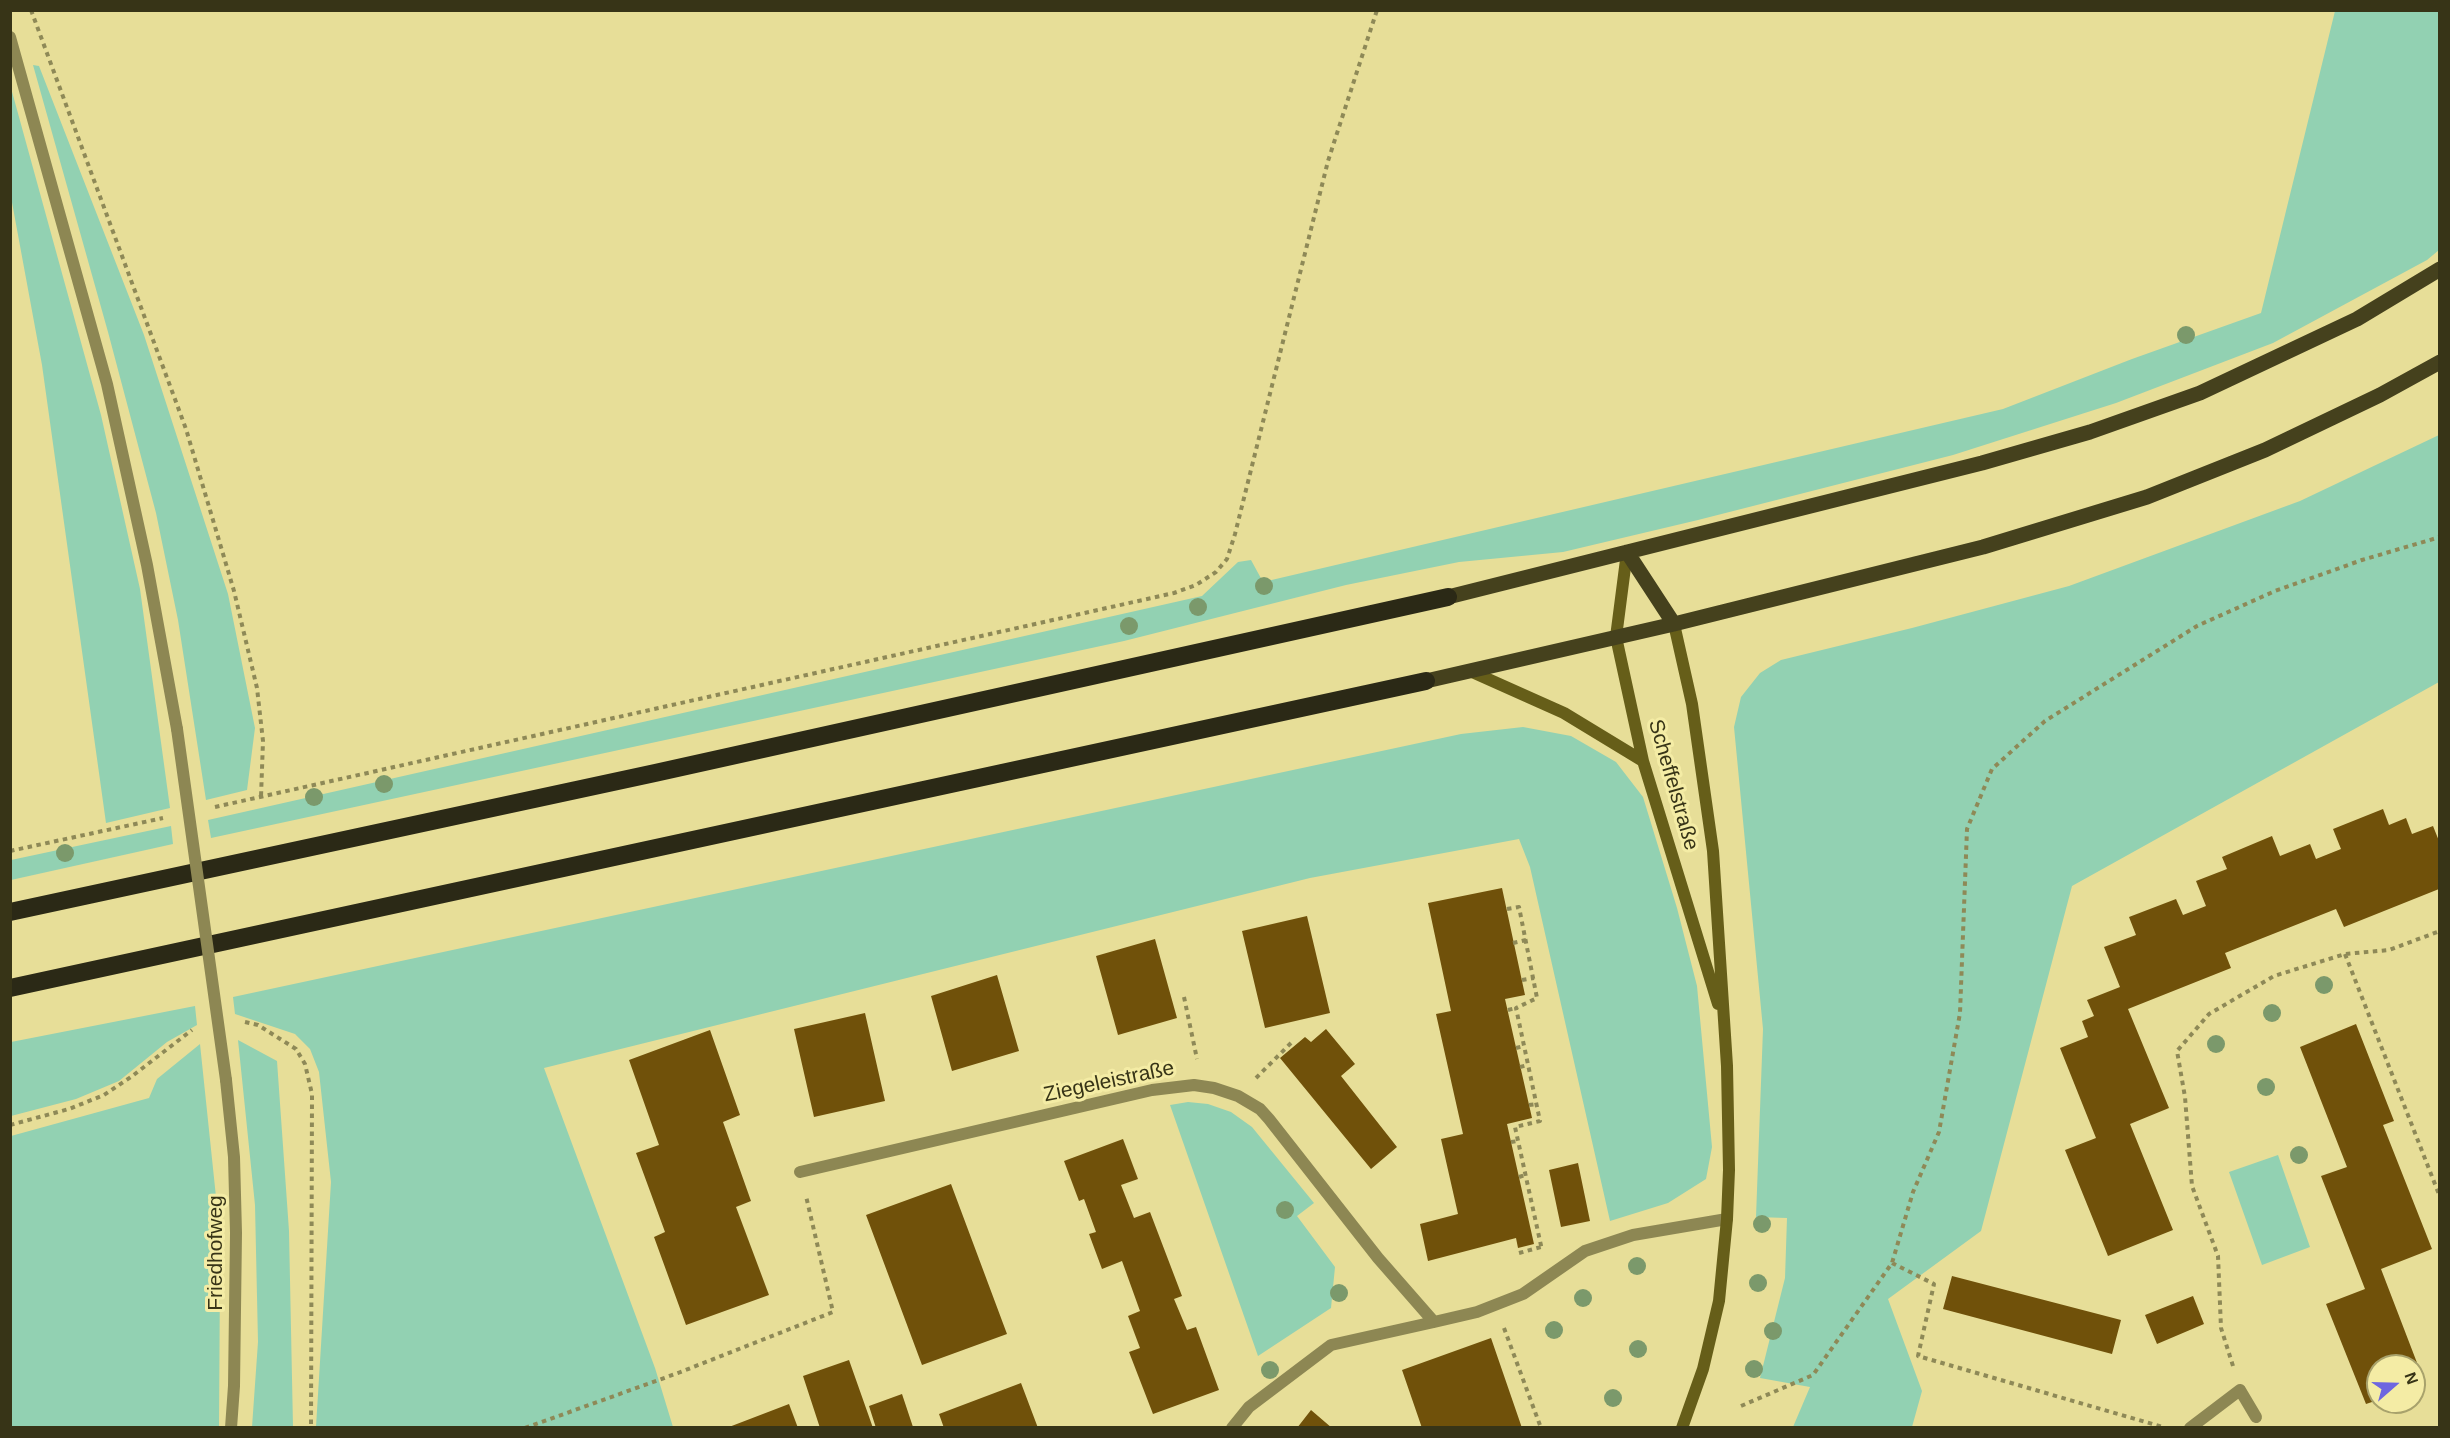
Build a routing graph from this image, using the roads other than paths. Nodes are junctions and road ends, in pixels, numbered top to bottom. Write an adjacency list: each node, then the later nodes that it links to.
1 (10, 38): 18 (street, Friedhofweg, bridge)
2 (2439, 269): 4 (main road)
3 (2439, 362): 6 (main road)
4 (1627, 552): 5 (main road); 6 (main road); 7 (street, Scheffelstraße)
5 (1448, 597): 11 (highway)
6 (1674, 624): 7 (main road); 13 (street, Scheffelstraße)
7 (1616, 638): 8 (main road); 10 (street, Scheffelstraße)
8 (1470, 670): 9 (main road); 10 (street)
9 (1426, 681): 12 (highway)
10 (1643, 761): 13 (street, Scheffelstraße)
11 (10, 912)
12 (10, 988)
13 (1724, 1024): 15 (street, Scheffelstraße)
14 (800, 1172): 16 (street, Ziegeleistraße)
15 (1727, 1219): 16 (street); 20 (street, Scheffelstraße)
16 (1434, 1322): 19 (street)
17 (2256, 1417): 21 (street)
18 (231, 1428)
19 (1232, 1428)
20 (1682, 1428)
21 (2190, 1428)

